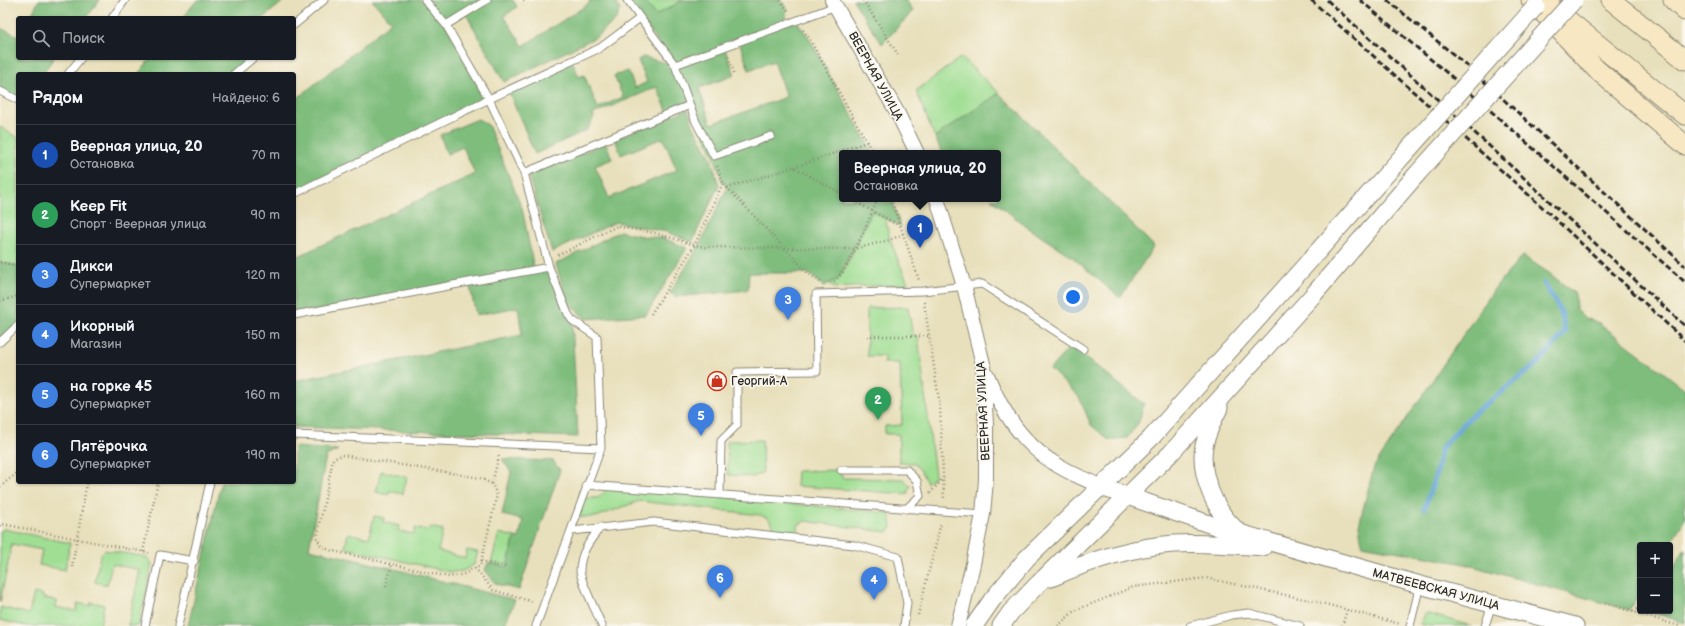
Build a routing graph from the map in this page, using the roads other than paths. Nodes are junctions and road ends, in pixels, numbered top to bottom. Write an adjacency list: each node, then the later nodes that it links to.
1 (125, 0): 12 (lane)
2 (324, 0): 15 (lane)
3 (425, 0): 16 (lane)
4 (487, 0): 16 (lane)
5 (627, 0): 13 (lane)
6 (1574, 0): 14 (street, bridge)
7 (1611, 0): 19 (main road)
8 (1673, 0): 11 (main road)
9 (1538, 2): 14 (main road); 47 (street, bridge)
10 (834, 3): 20 (lane); 30 (street, ВЕЕРНАЯ УЛИЦА)
11 (1685, 12)
12 (113, 16)
13 (640, 18): 20 (lane); 25 (lane)
14 (1557, 20): 27 (main road); 29 (main road); 41 (street, bridge)
15 (296, 23)
16 (446, 25): 25 (lane)
17 (79, 60): 21 (lane)
18 (251, 60): 22 (lane)
19 (1685, 60)
20 (675, 65): 26 (lane)
21 (70, 72)
22 (236, 72)
23 (0, 91): 24 (lane)
24 (16, 99)
25 (488, 99): 31 (lane); 32 (lane)
26 (690, 105): 28 (lane); 31 (lane)
27 (1685, 115)
28 (771, 136)
29 (1685, 145)
30 (916, 150)
31 (524, 172): 34 (lane)
32 (296, 193)
33 (938, 202): 35 (street, ВЕЕРНАЯ УЛИЦА)
34 (548, 264): 36 (lane); 43 (lane)
35 (964, 286): 39 (lane); 40 (street, ВЕЕРНАЯ УЛИЦА); 48 (lane)
36 (296, 315)
37 (16, 327): 38 (lane)
38 (0, 342)
39 (1083, 349)
40 (983, 364): 47 (street); 51 (street, ВЕЕРНАЯ УЛИЦА)
41 (1226, 392): 49 (street); 54 (street)
42 (296, 435): 43 (lane)
43 (601, 448): 46 (lane)
44 (841, 470): 50 (lane)
45 (210, 484): 56 (lane)
46 (586, 485): 48 (lane); 53 (lane)
47 (1101, 487): 49 (street); 66 (street)
48 (720, 494): 50 (lane)
49 (1128, 497): 54 (street); 57 (street)
50 (906, 509): 51 (lane)
51 (983, 514): 65 (street, ВЕЕРНАЯ УЛИЦА)
52 (601, 527): 53 (lane); 63 (lane); 64 (lane)
53 (572, 531): 62 (lane)
54 (1242, 534): 55 (street)
55 (1297, 550): 57 (street); 58 (street, МАТВЕЕВСКАЯ УЛИЦА)
56 (194, 561): 60 (lane); 61 (lane)
57 (1039, 583): 67 (street)
58 (1420, 585): 59 (street, МАТВЕЕВСКАЯ УЛИЦА); 70 (lane)
59 (1492, 604): 71 (lane); 72 (street, МАТВЕЕВСКАЯ УЛИЦА)
60 (145, 626)
61 (178, 626)
62 (536, 626)
63 (602, 626)
64 (904, 626)
65 (958, 626)
66 (974, 626)
67 (1000, 626)
68 (1190, 626): 69 (lane)
69 (1300, 626)
70 (1410, 626)
71 (1485, 626)
72 (1575, 626)

